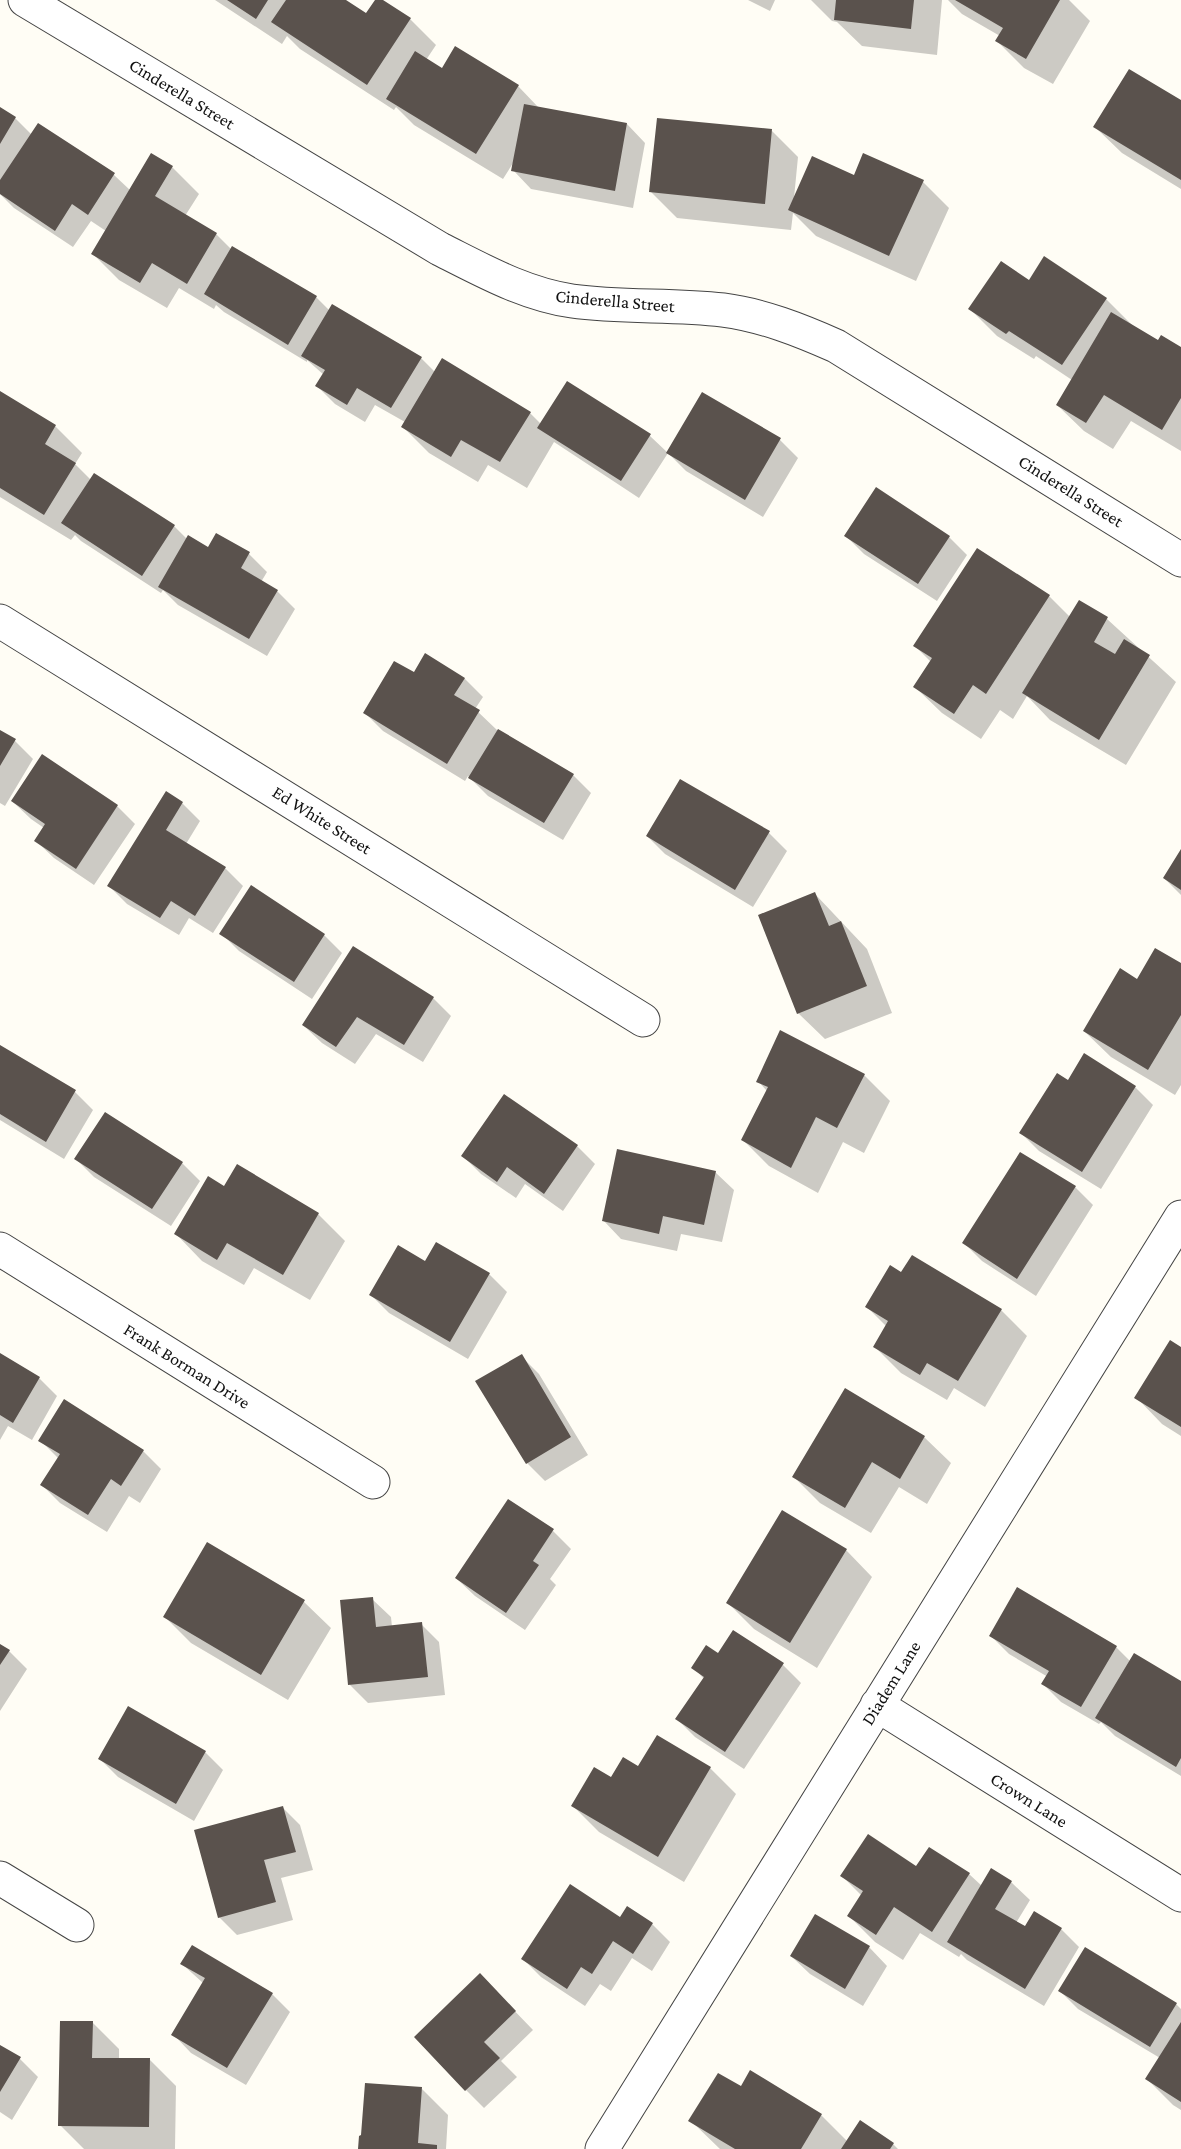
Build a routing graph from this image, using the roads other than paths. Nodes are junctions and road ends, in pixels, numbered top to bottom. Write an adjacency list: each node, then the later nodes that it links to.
1 (26, 0): 2 (street, Cinderella Street)
2 (1181, 560)
3 (0, 621): 4 (street, Ed White Street)
4 (644, 1020)
5 (1180, 1222): 8 (street, Diadem Lane)
6 (0, 1249): 7 (street, Frank Borman Drive)
7 (373, 1482)
8 (877, 1706): 10 (street, Crown Lane); 12 (street, Diadem Lane)
9 (0, 1878): 11 (street)
10 (1181, 1895)
11 (77, 1925)
12 (602, 2149)

